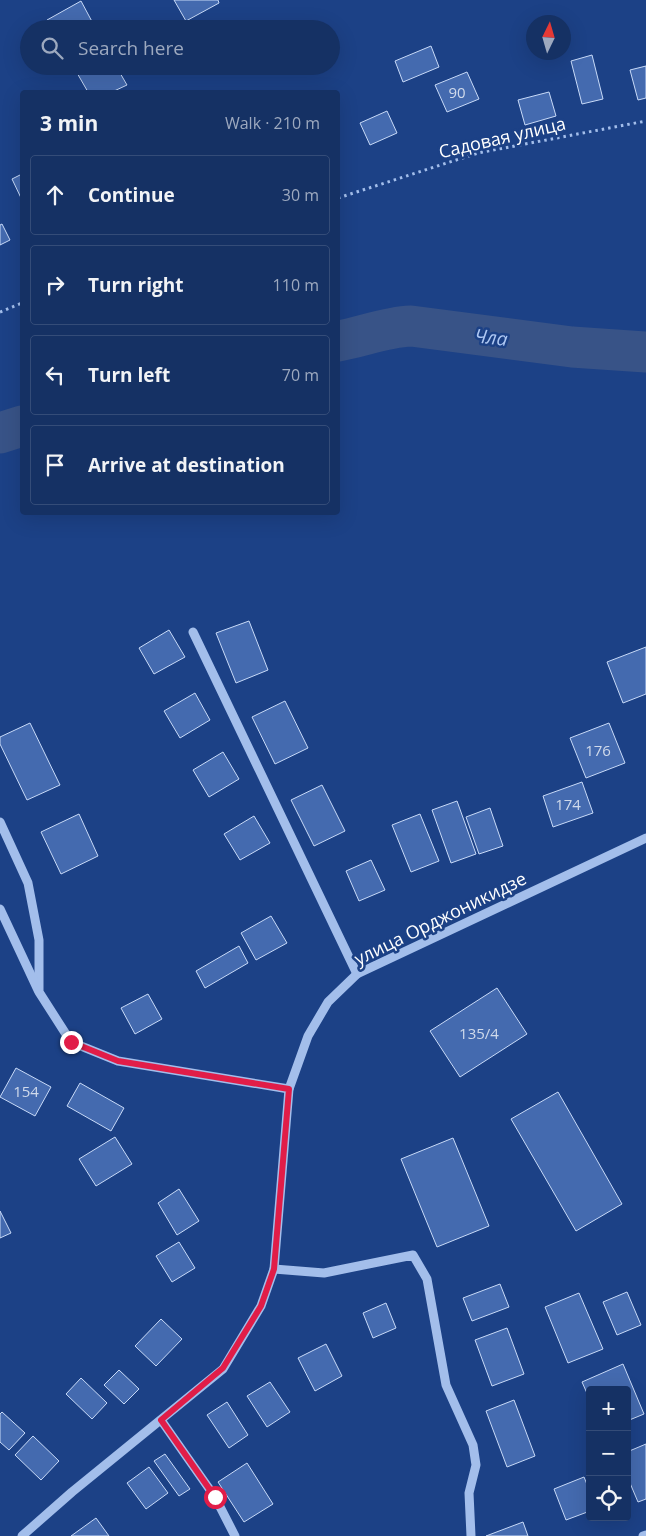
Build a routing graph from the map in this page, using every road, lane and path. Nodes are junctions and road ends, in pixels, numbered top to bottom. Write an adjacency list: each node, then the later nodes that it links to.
1 (646, 121): 2 (path, Садовая улица)
2 (340, 197)
3 (20, 304): 4 (path)
4 (0, 312)
5 (194, 632): 9 (street)
6 (0, 822): 10 (street)
7 (646, 838): 9 (street, улица Орджоникидзе)
8 (0, 909): 10 (street)
9 (357, 974): 11 (street, улица Орджоникидзе)
10 (39, 992): 11 (street)
11 (289, 1089): 12 (street, улица Орджоникидзе)
12 (274, 1269): 13 (street, улица Орджоникидзе); 16 (street)
13 (161, 1420): 14 (street, улица Орджоникидзе); 15 (street)
14 (22, 1536)
15 (235, 1536)
16 (471, 1536)

